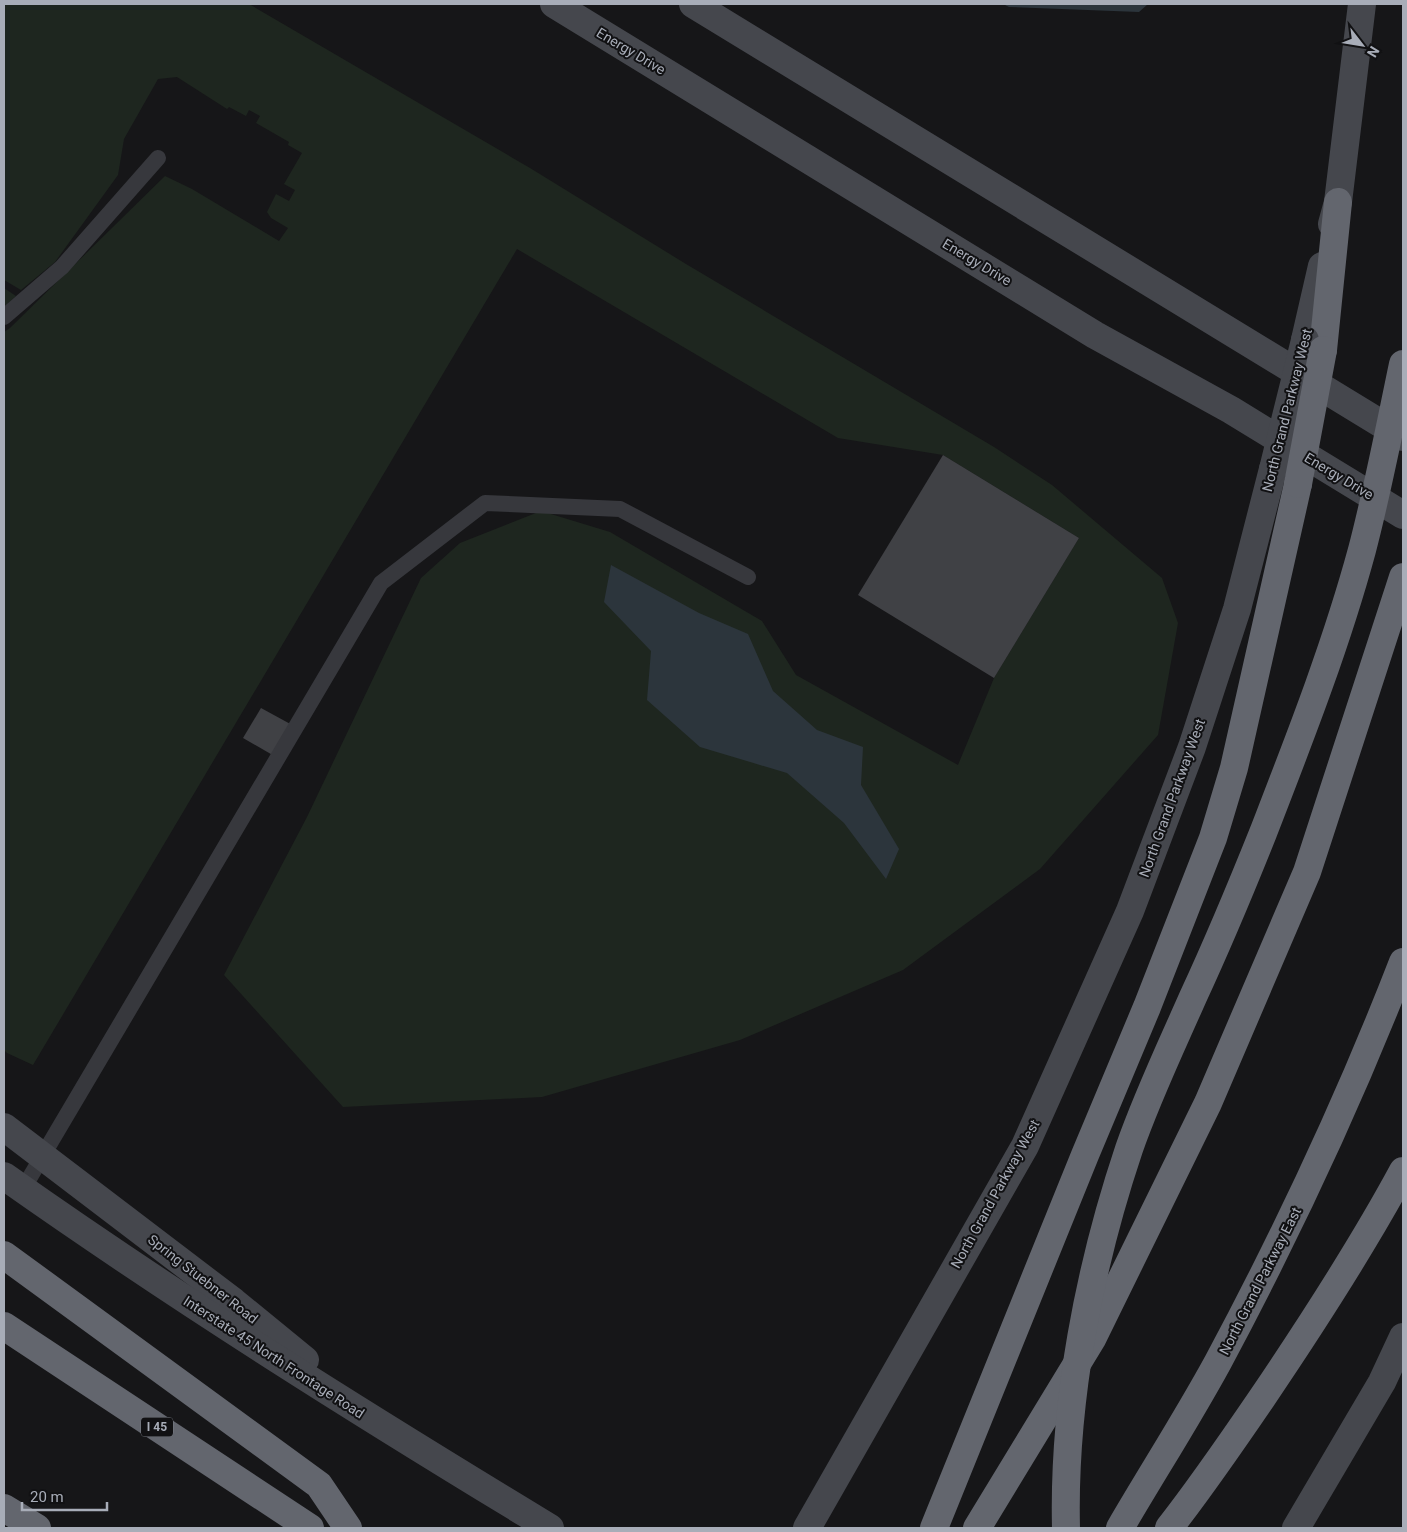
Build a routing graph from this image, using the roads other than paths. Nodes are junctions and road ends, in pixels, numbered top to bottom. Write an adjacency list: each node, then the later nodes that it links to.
1 (554, 4): 10 (main road, Energy Drive)
2 (693, 4): 9 (main road)
3 (1362, 4): 5 (main road)
4 (158, 158): 6 (lane)
5 (1338, 202): 7 (highway)
6 (4, 317)
7 (1314, 345): 27 (main road, North Grand Parkway West, bridge); 28 (highway, bridge)
8 (1403, 364): 30 (highway, bridge)
9 (1403, 437)
10 (1403, 515)
11 (748, 577): 15 (lane)
12 (1403, 578): 29 (highway, bridge)
13 (1403, 962): 31 (highway, North Grand Parkway East)
14 (4, 1127): 15 (main road, Spring Stuebner Road)
15 (42, 1156): 17 (lane); 21 (main road, Spring Stuebner Road)
16 (1403, 1171): 32 (highway)
17 (13, 1183): 21 (main road, Interstate 45 North Frontage Road)
18 (4, 1255): 25 (highway)
19 (4, 1326): 24 (highway, I 45)
20 (1403, 1337): 33 (main road)
21 (399, 1436): 26 (main road, Interstate 45 North Frontage Road)
22 (4, 1508): 23 (highway)
23 (37, 1528)
24 (310, 1528)
25 (348, 1528)
26 (550, 1528)
27 (806, 1528)
28 (934, 1528)
29 (977, 1528)
30 (1066, 1528)
31 (1120, 1528)
32 (1169, 1528)
33 (1296, 1528)

